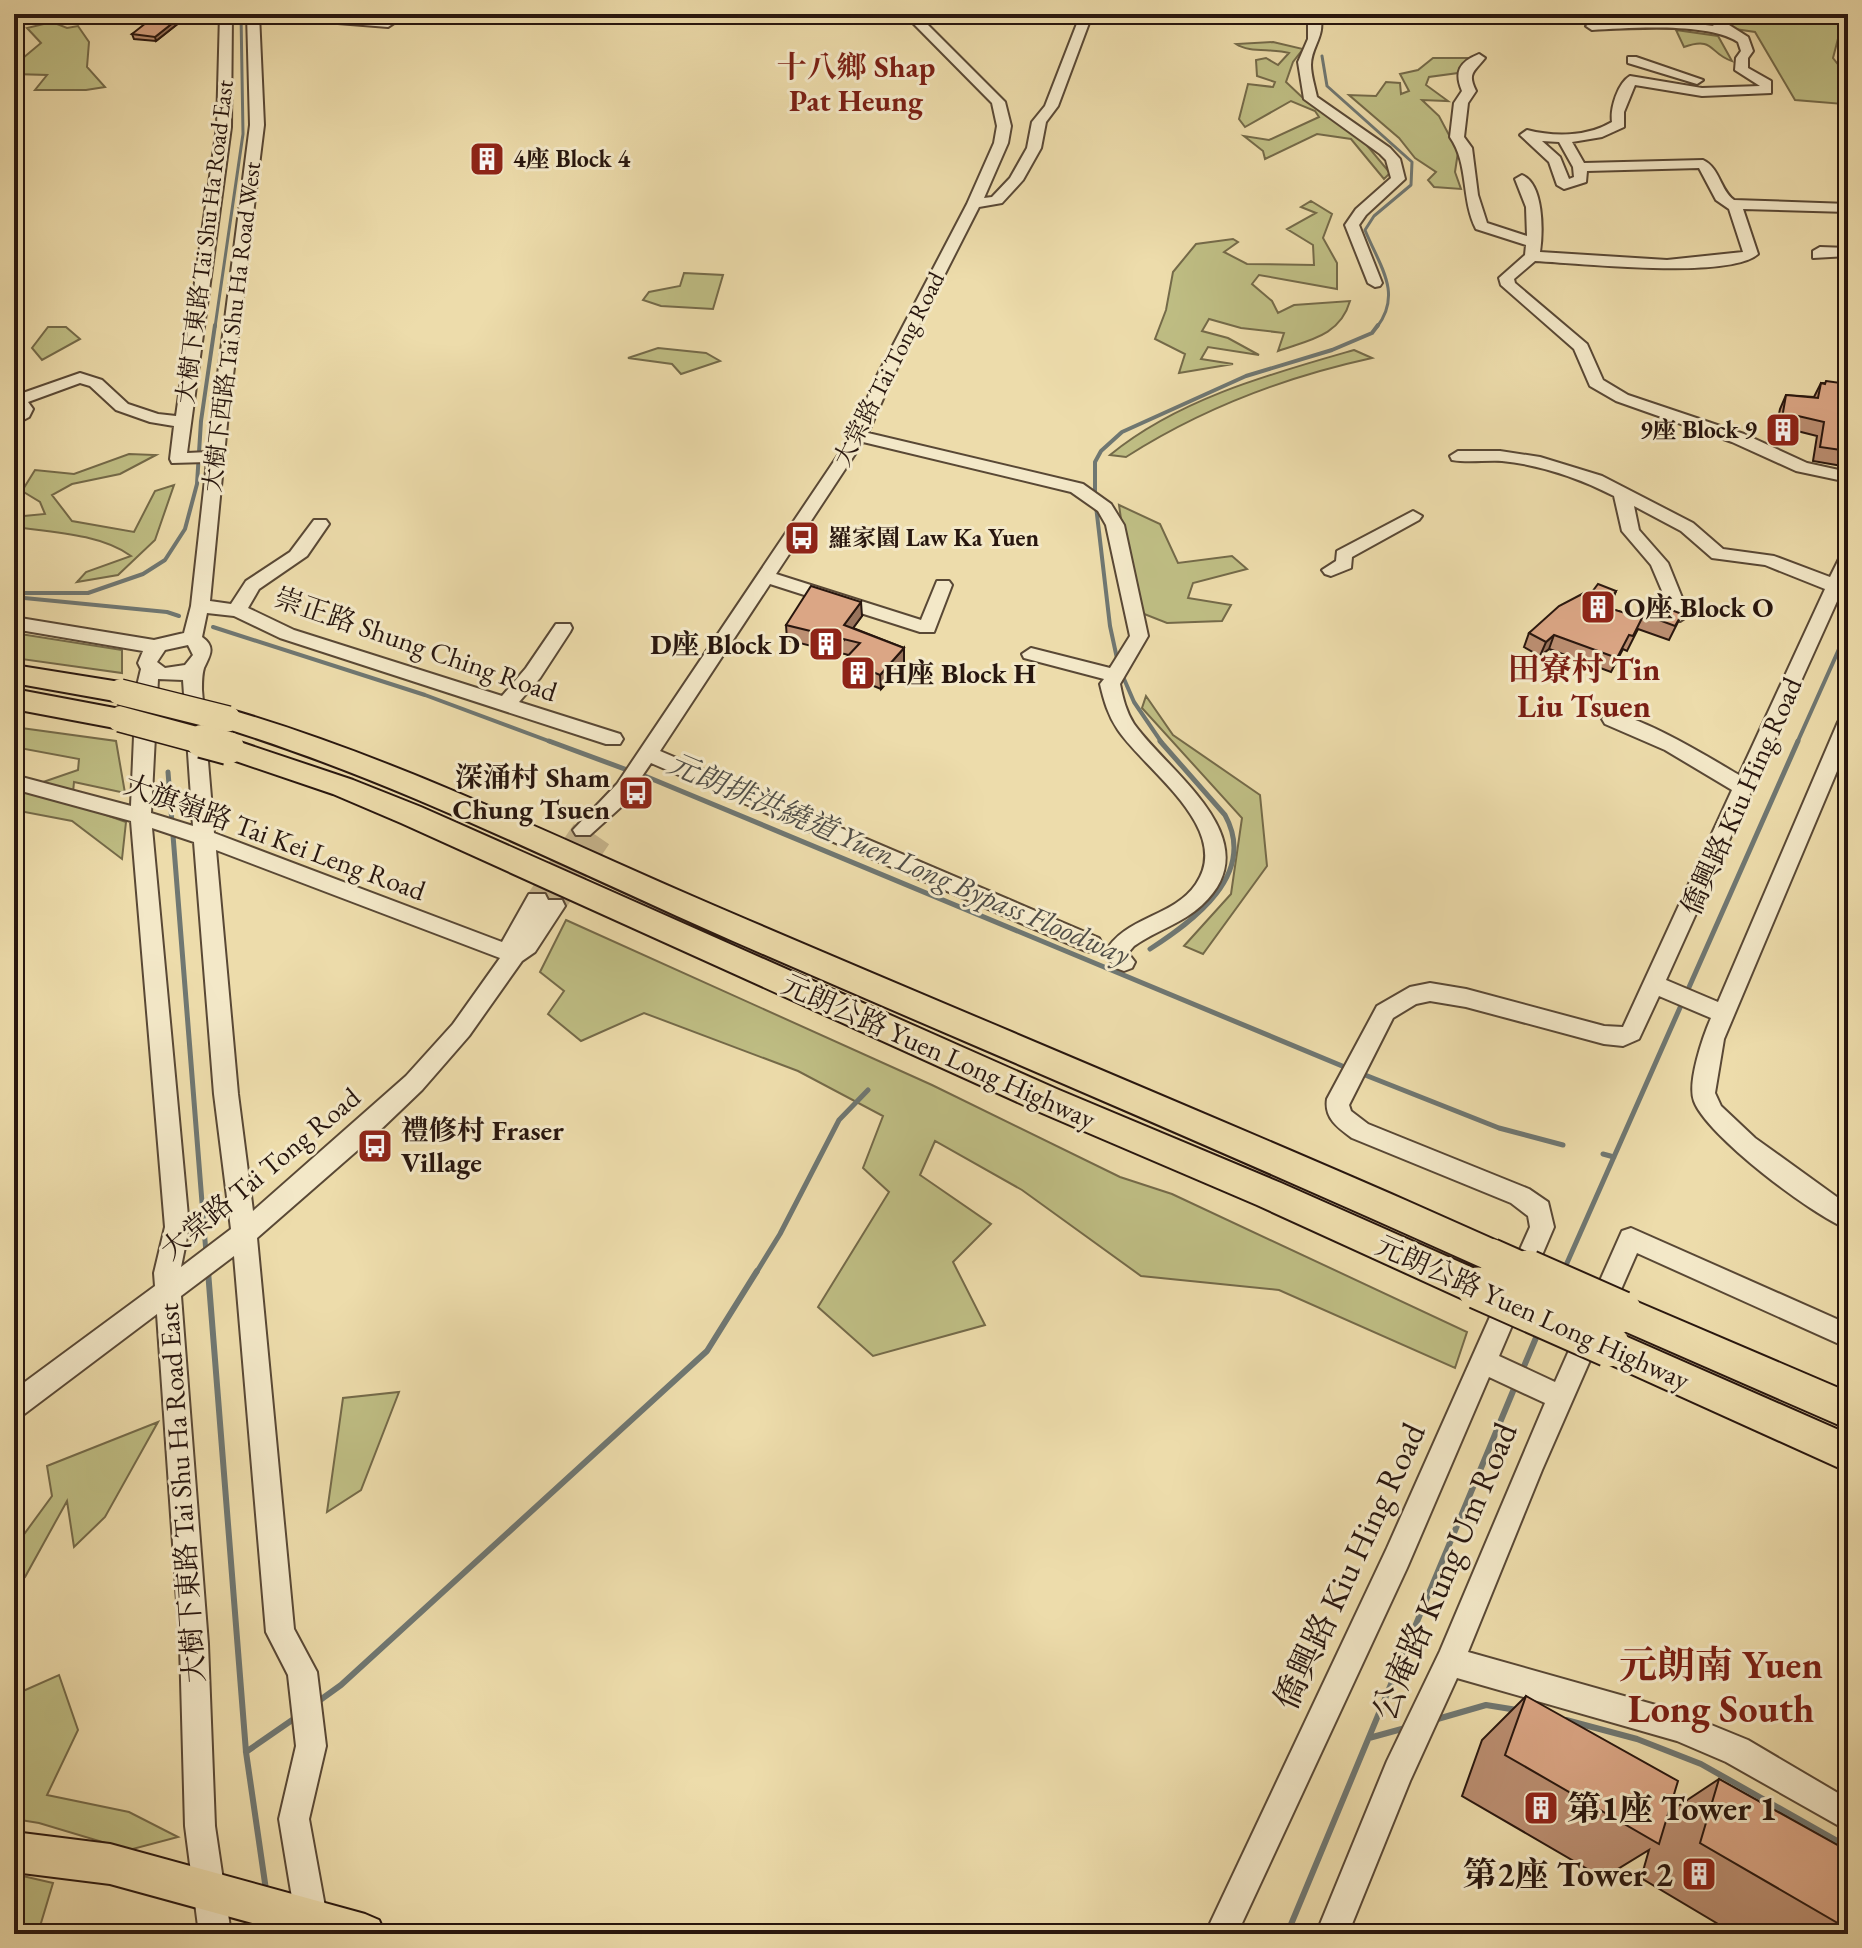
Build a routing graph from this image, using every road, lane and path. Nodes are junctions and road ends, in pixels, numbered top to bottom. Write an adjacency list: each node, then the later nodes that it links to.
1 (226, 14): 28 (street, 大樹下東路 Tai Shu Ha Road East)
2 (275, 14): 9 (street)
3 (371, 14): 9 (street)
4 (910, 14): 19 (street, 大棠路 Tai Tong Road)
5 (1092, 14): 19 (street)
6 (1314, 14): 25 (street)
7 (1712, 14): 12 (street)
8 (258, 15): 30 (street, 大樹下西路 Tai Shu Ha Road West)
9 (342, 21): 10 (street)
10 (388, 23)
11 (1592, 26): 12 (street)
12 (1727, 31): 15 (street)
13 (1479, 58): 22 (street)
14 (1632, 60): 15 (street)
15 (1702, 92): 16 (street)
16 (1567, 139): 17 (street); 17 (street)
17 (1580, 167): 20 (street)
18 (1522, 179): 22 (street)
19 (974, 204): 29 (street, 大棠路 Tai Tong Road)
20 (1731, 204): 21 (street); 22 (street)
21 (1848, 208)
22 (1533, 249): 32 (street)
23 (1848, 252): 24 (street)
24 (1818, 255)
25 (1370, 286)
26 (16, 399): 27 (street); 28 (street, 大樹下東路 Tai Shu Ha Road East)
27 (14, 420)
28 (183, 422): 30 (street, 大樹下東路 Tai Shu Ha Road East)
29 (859, 436): 38 (street, 大棠路 Tai Tong Road); 52 (street)
30 (216, 456): 41 (street, 大樹下西路 Tai Shu Ha Road West)
31 (1458, 456): 33 (street)
32 (1848, 477)
33 (1622, 492): 40 (street); 43 (street)
34 (1413, 516): 37 (street)
35 (320, 524): 42 (street)
36 (1848, 557): 40 (street, 僑興路 Kiu Hing Road)
37 (1331, 570)
38 (766, 577): 39 (street); 59 (street, 大棠路 Tai Tong Road)
39 (943, 585)
40 (1835, 586): 61 (street, 僑興路 Kiu Hing Road)
41 (200, 606): 42 (street, 崇正路 Shung Ching Road); 46 (street, 大樹下西路 Tai Shu Ha Road West)
42 (238, 611): 54 (street, 崇正路 Shung Ching Road)
43 (1680, 615)
44 (14, 623): 47 (street)
45 (563, 628): 54 (street)
46 (192, 639): 47 (street); 49 (street, 大樹下西路 Tai Shu Ha Road West)
47 (156, 647): 50 (street)
48 (1031, 654): 52 (street)
49 (194, 667): 50 (street); 64 (street, 大樹下西路 Tai Shu Ha Road West)
50 (150, 670): 62 (street, 大樹下東路 Tai Shu Ha Road East)
51 (14, 674): 55 (highway, 元朗公路 Yuen Long Highway)
52 (1112, 680): 68 (street)
53 (14, 699): 55 (highway, 元朗公路 Yuen Long Highway)
54 (505, 705): 58 (street, 崇正路 Shung Ching Road)
55 (120, 706): 74 (highway, 元朗公路 Yuen Long Highway, bridge)
56 (1612, 719): 61 (street)
57 (1848, 722): 70 (street)
58 (613, 739)
59 (642, 761): 63 (street, 大棠路 Tai Tong Road); 66 (street)
60 (14, 782): 62 (street, 大旗嶺路 Tai Kei Leng Road)
61 (1745, 788): 69 (street, 僑興路 Kiu Hing Road)
62 (145, 818): 64 (street, 大旗嶺路 Tai Kei Leng Road); 73 (street, 大樹下東路 Tai Shu Ha Road East)
63 (591, 834)
64 (197, 836): 67 (street, 大旗嶺路 Tai Kei Leng Road); 72 (street, 大樹下西路 Tai Shu Ha Road West)
65 (546, 903): 67 (street, 大棠路 Tai Tong Road)
66 (1091, 944)
67 (514, 955): 72 (street, 大棠路 Tai Tong Road)
68 (1124, 962)
69 (1655, 985): 70 (street); 76 (street, 僑興路 Kiu Hing Road)
70 (1723, 1014): 71 (street)
71 (1848, 1218)
72 (239, 1238): 73 (street, 大棠路 Tai Tong Road); 85 (street, 大樹下西路 Tai Shu Ha Road West)
73 (173, 1288): 78 (street, 大棠路 Tai Tong Road); 84 (street, 大樹下東路 Tai Shu Ha Road East)
74 (1615, 1329): 79 (highway, 元朗公路 Yuen Long Highway); 80 (highway, 元朗公路 Yuen Long Highway)
75 (1848, 1336): 77 (street, 公庵路 Kung Um Road)
76 (1483, 1361): 77 (street); 87 (street, 僑興路 Kiu Hing Road)
77 (1561, 1398): 81 (street, 公庵路 Kung Um Road)
78 (14, 1406)
79 (1848, 1411)
80 (1848, 1453)
81 (1445, 1672): 82 (street); 88 (street, 公庵路 Kung Um Road)
82 (1848, 1816)
83 (14, 1852): 84 (main road)
84 (213, 1907): 85 (main road)
85 (308, 1924): 86 (main road)
86 (365, 1934)
87 (1221, 1934)
88 (1332, 1934)

